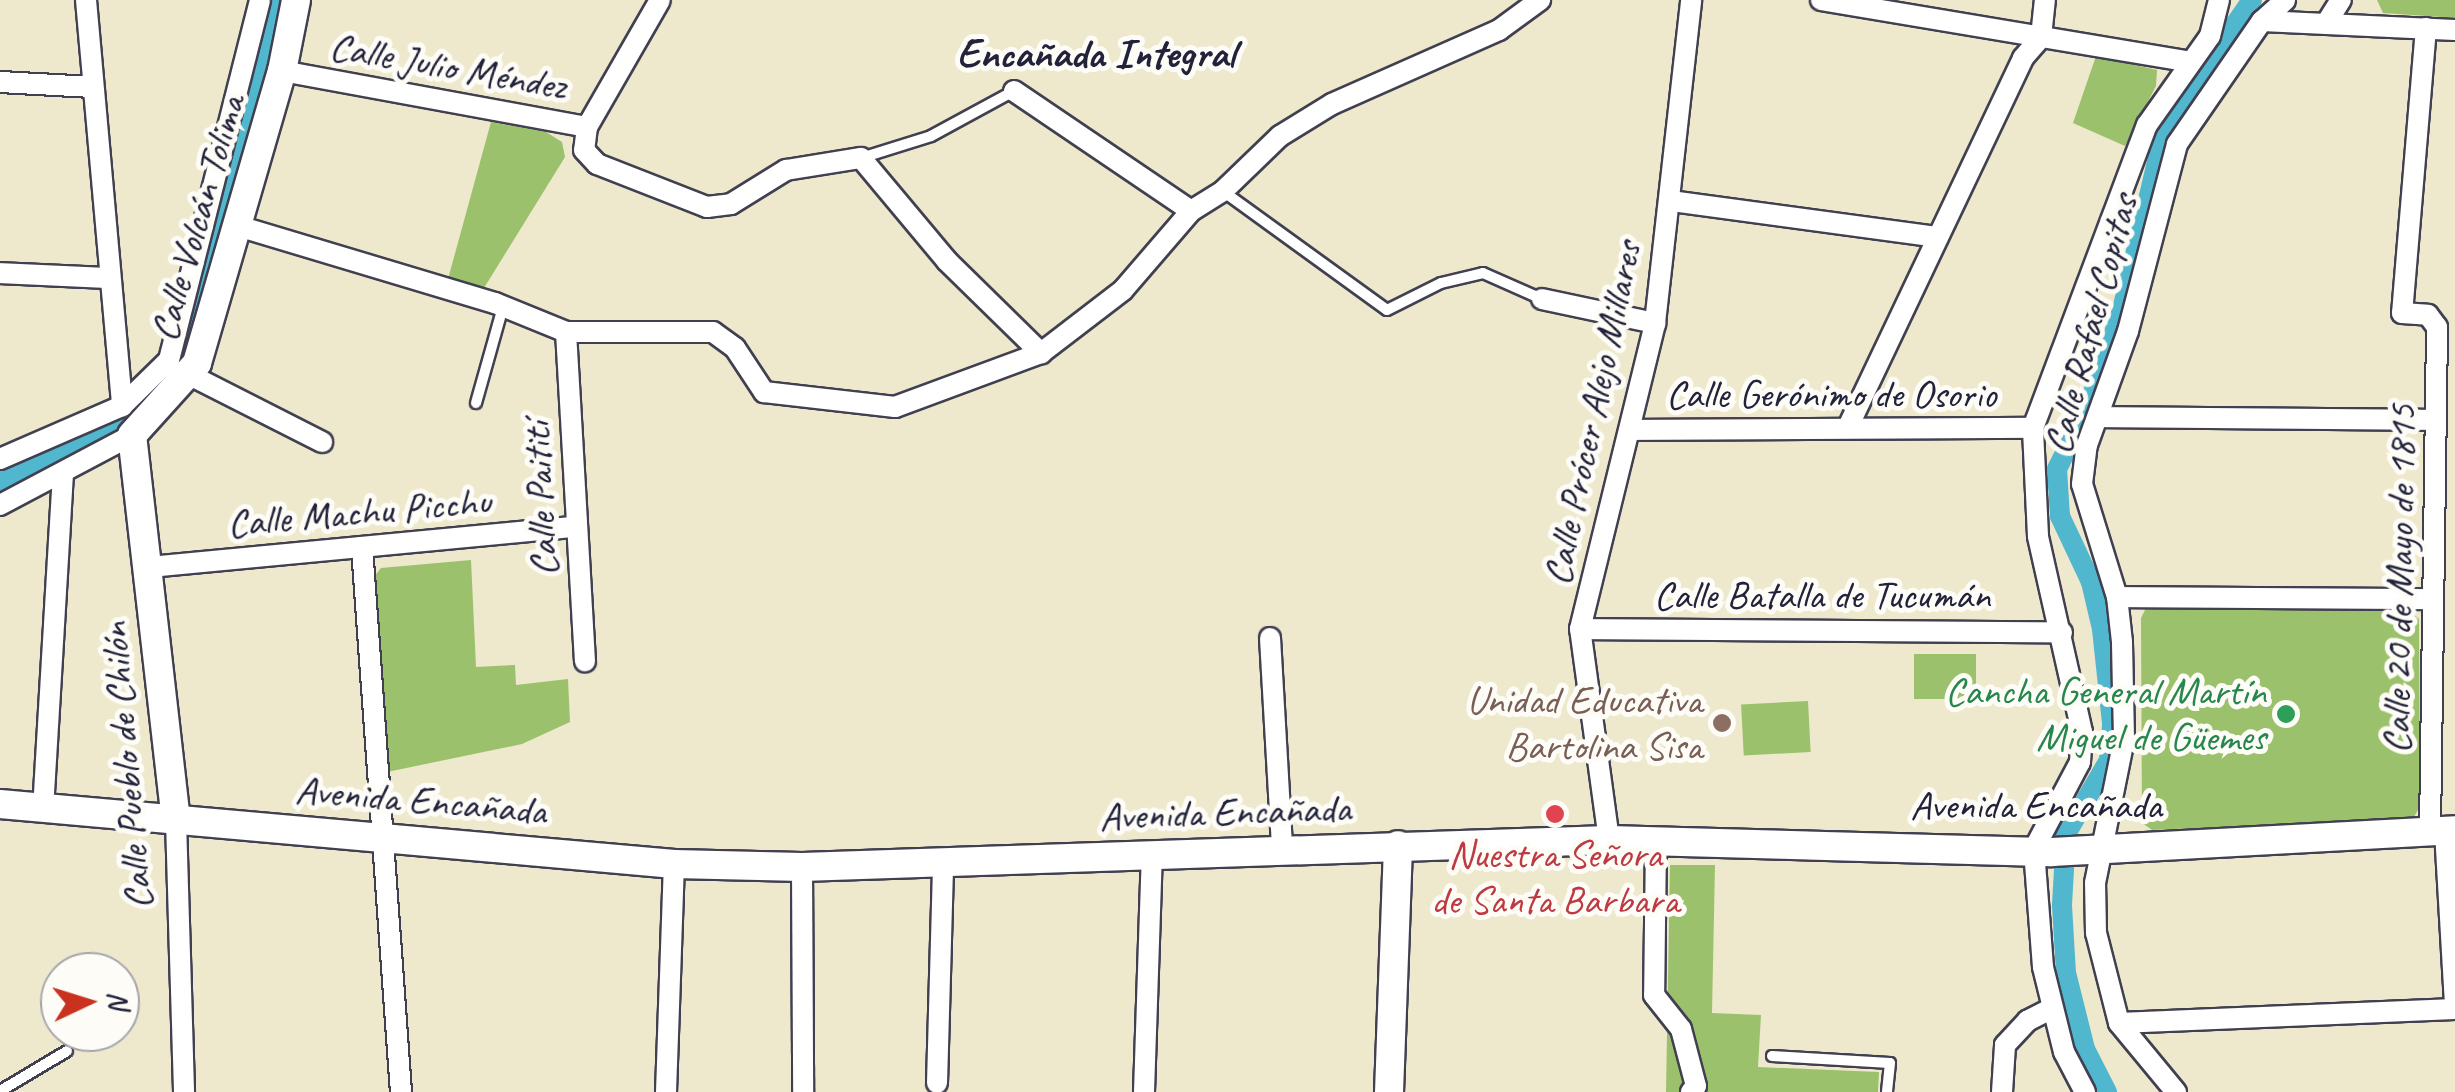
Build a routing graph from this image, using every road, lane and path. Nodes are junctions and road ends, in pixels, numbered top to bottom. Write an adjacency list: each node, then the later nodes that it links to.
1 (86, 0): 21 (street)
2 (260, 0): 42 (street)
3 (296, 0): 19 (main road, Calle Volcán Tolima)
4 (660, 0): 24 (street)
5 (1540, 0): 27 (street)
6 (1691, 0): 28 (street, Calle Prócer Alejo Millares)
7 (1821, 0): 12 (street)
8 (2046, 0): 17 (street)
9 (2219, 0): 18 (street)
10 (2284, 0): 13 (street, Calle Rafael Copitas)
11 (2341, 0): 14 (street)
12 (1873, 4): 17 (street)
13 (2262, 21): 14 (street); 25 (street, Calle Rafael Copitas)
14 (2327, 22): 15 (street)
15 (2426, 28): 16 (street); 37 (street)
16 (2455, 30)
17 (2041, 37): 18 (street); 31 (street)
18 (2190, 62): 23 (street)
19 (282, 71): 24 (street, Calle Julio Méndez); 30 (main road, Calle Volcán Tolima)
20 (0, 82): 21 (street)
21 (92, 87): 33 (street)
22 (1014, 90): 26 (lane, Calle Julio Méndez); 29 (street)
23 (2148, 126): 25 (street); 46 (street)
24 (587, 127): 26 (street, Calle Julio Méndez)
25 (2176, 143): 43 (street, Calle Rafael Copitas)
26 (862, 158): 39 (street)
27 (1223, 191): 29 (street); 34 (lane)
28 (1672, 201): 31 (street); 36 (street, Calle Prócer Alejo Millares)
29 (1191, 211): 39 (street)
30 (238, 226): 35 (street); 40 (main road, Calle Volcán Tolima)
31 (1938, 237): 45 (street)
32 (0, 273): 33 (street)
33 (108, 278): 42 (street)
34 (1542, 300): 36 (street)
35 (504, 306): 38 (street); 41 (lane)
36 (1655, 323): 47 (street, Calle Prócer Alejo Millares)
37 (2446, 327): 44 (street, Calle 20 de Mayo de 1815)
38 (566, 332): 39 (street); 53 (street, Calle Paitití)
39 (1040, 353)
40 (192, 376): 48 (main road, Calle Volcán Tolima); 49 (street)
41 (476, 403)
42 (122, 406): 50 (street)
43 (2099, 417): 44 (street); 57 (street, Calle Rafael Copitas)
44 (2436, 420): 56 (street, Calle 20 de Mayo de 1815)
45 (1848, 427): 46 (street, Calle Gerónimo de Osorio); 47 (street, Calle Gerónimo de Osorio)
46 (2033, 428): 60 (street)
47 (1630, 430): 59 (street, Calle Prócer Alejo Millares)
48 (132, 435): 51 (street); 55 (main road, Calle Pueblo de Chilón)
49 (322, 442)
50 (0, 459)
51 (63, 477): 52 (street); 64 (street)
52 (0, 505)
53 (575, 527): 54 (street, Calle Machu Picchu); 62 (street, Calle Paitití)
54 (362, 547): 55 (street, Calle Machu Picchu); 67 (street)
55 (149, 567): 65 (main road, Calle Pueblo de Chilón)
56 (2444, 570): 58 (street, Calle 20 de Mayo de 1815)
57 (2117, 597): 58 (street); 72 (street, Calle Rafael Copitas)
58 (2433, 599): 66 (street, Calle 20 de Mayo de 1815)
59 (1580, 629): 60 (street, Calle Batalla de Tucumán); 68 (street, Calle Prócer Alejo Millares)
60 (2062, 632): 73 (street)
61 (1270, 638): 71 (street)
62 (585, 662)
63 (0, 804): 64 (main road, Avenida Encañada)
64 (43, 810): 65 (main road, Avenida Encañada)
65 (176, 821): 67 (main road, Avenida Encañada); 85 (street, Calle Pueblo de Chilón)
66 (2444, 831): 72 (main road, Avenida Encañada); 78 (street, Calle 20 de Mayo de 1815)
67 (382, 835): 75 (main road, Avenida Encañada); 86 (street)
68 (1609, 840): 69 (main road, Avenida Encañada); 70 (main road, Avenida Encañada)
69 (1656, 842): 73 (main road, Avenida Encañada); 91 (street)
70 (1398, 844): 71 (main road, Avenida Encañada); 90 (main road)
71 (1282, 849): 74 (main road, Avenida Encañada)
72 (2095, 849): 73 (main road, Avenida Encañada); 80 (street, Calle Rafael Copitas)
73 (2043, 851): 79 (street)
74 (1152, 854): 76 (main road, Avenida Encañada); 89 (street)
75 (674, 864): 77 (main road, Avenida Encañada); 87 (street)
76 (944, 864): 77 (main road, Avenida Encañada); 83 (street)
77 (802, 867): 88 (street)
78 (2455, 1008): 80 (street)
79 (2051, 1009): 93 (street); 94 (street)
80 (2119, 1023): 95 (street, Calle Rafael Copitas)
81 (64, 1052): 84 (lane)
82 (1772, 1056): 92 (lane)
83 (937, 1082)
84 (0, 1091)
85 (184, 1092)
86 (401, 1092)
87 (666, 1092)
88 (803, 1092)
89 (1144, 1092)
90 (1389, 1092)
91 (1690, 1092)
92 (1887, 1092)
93 (2002, 1092)
94 (2085, 1092)
95 (2176, 1092)

